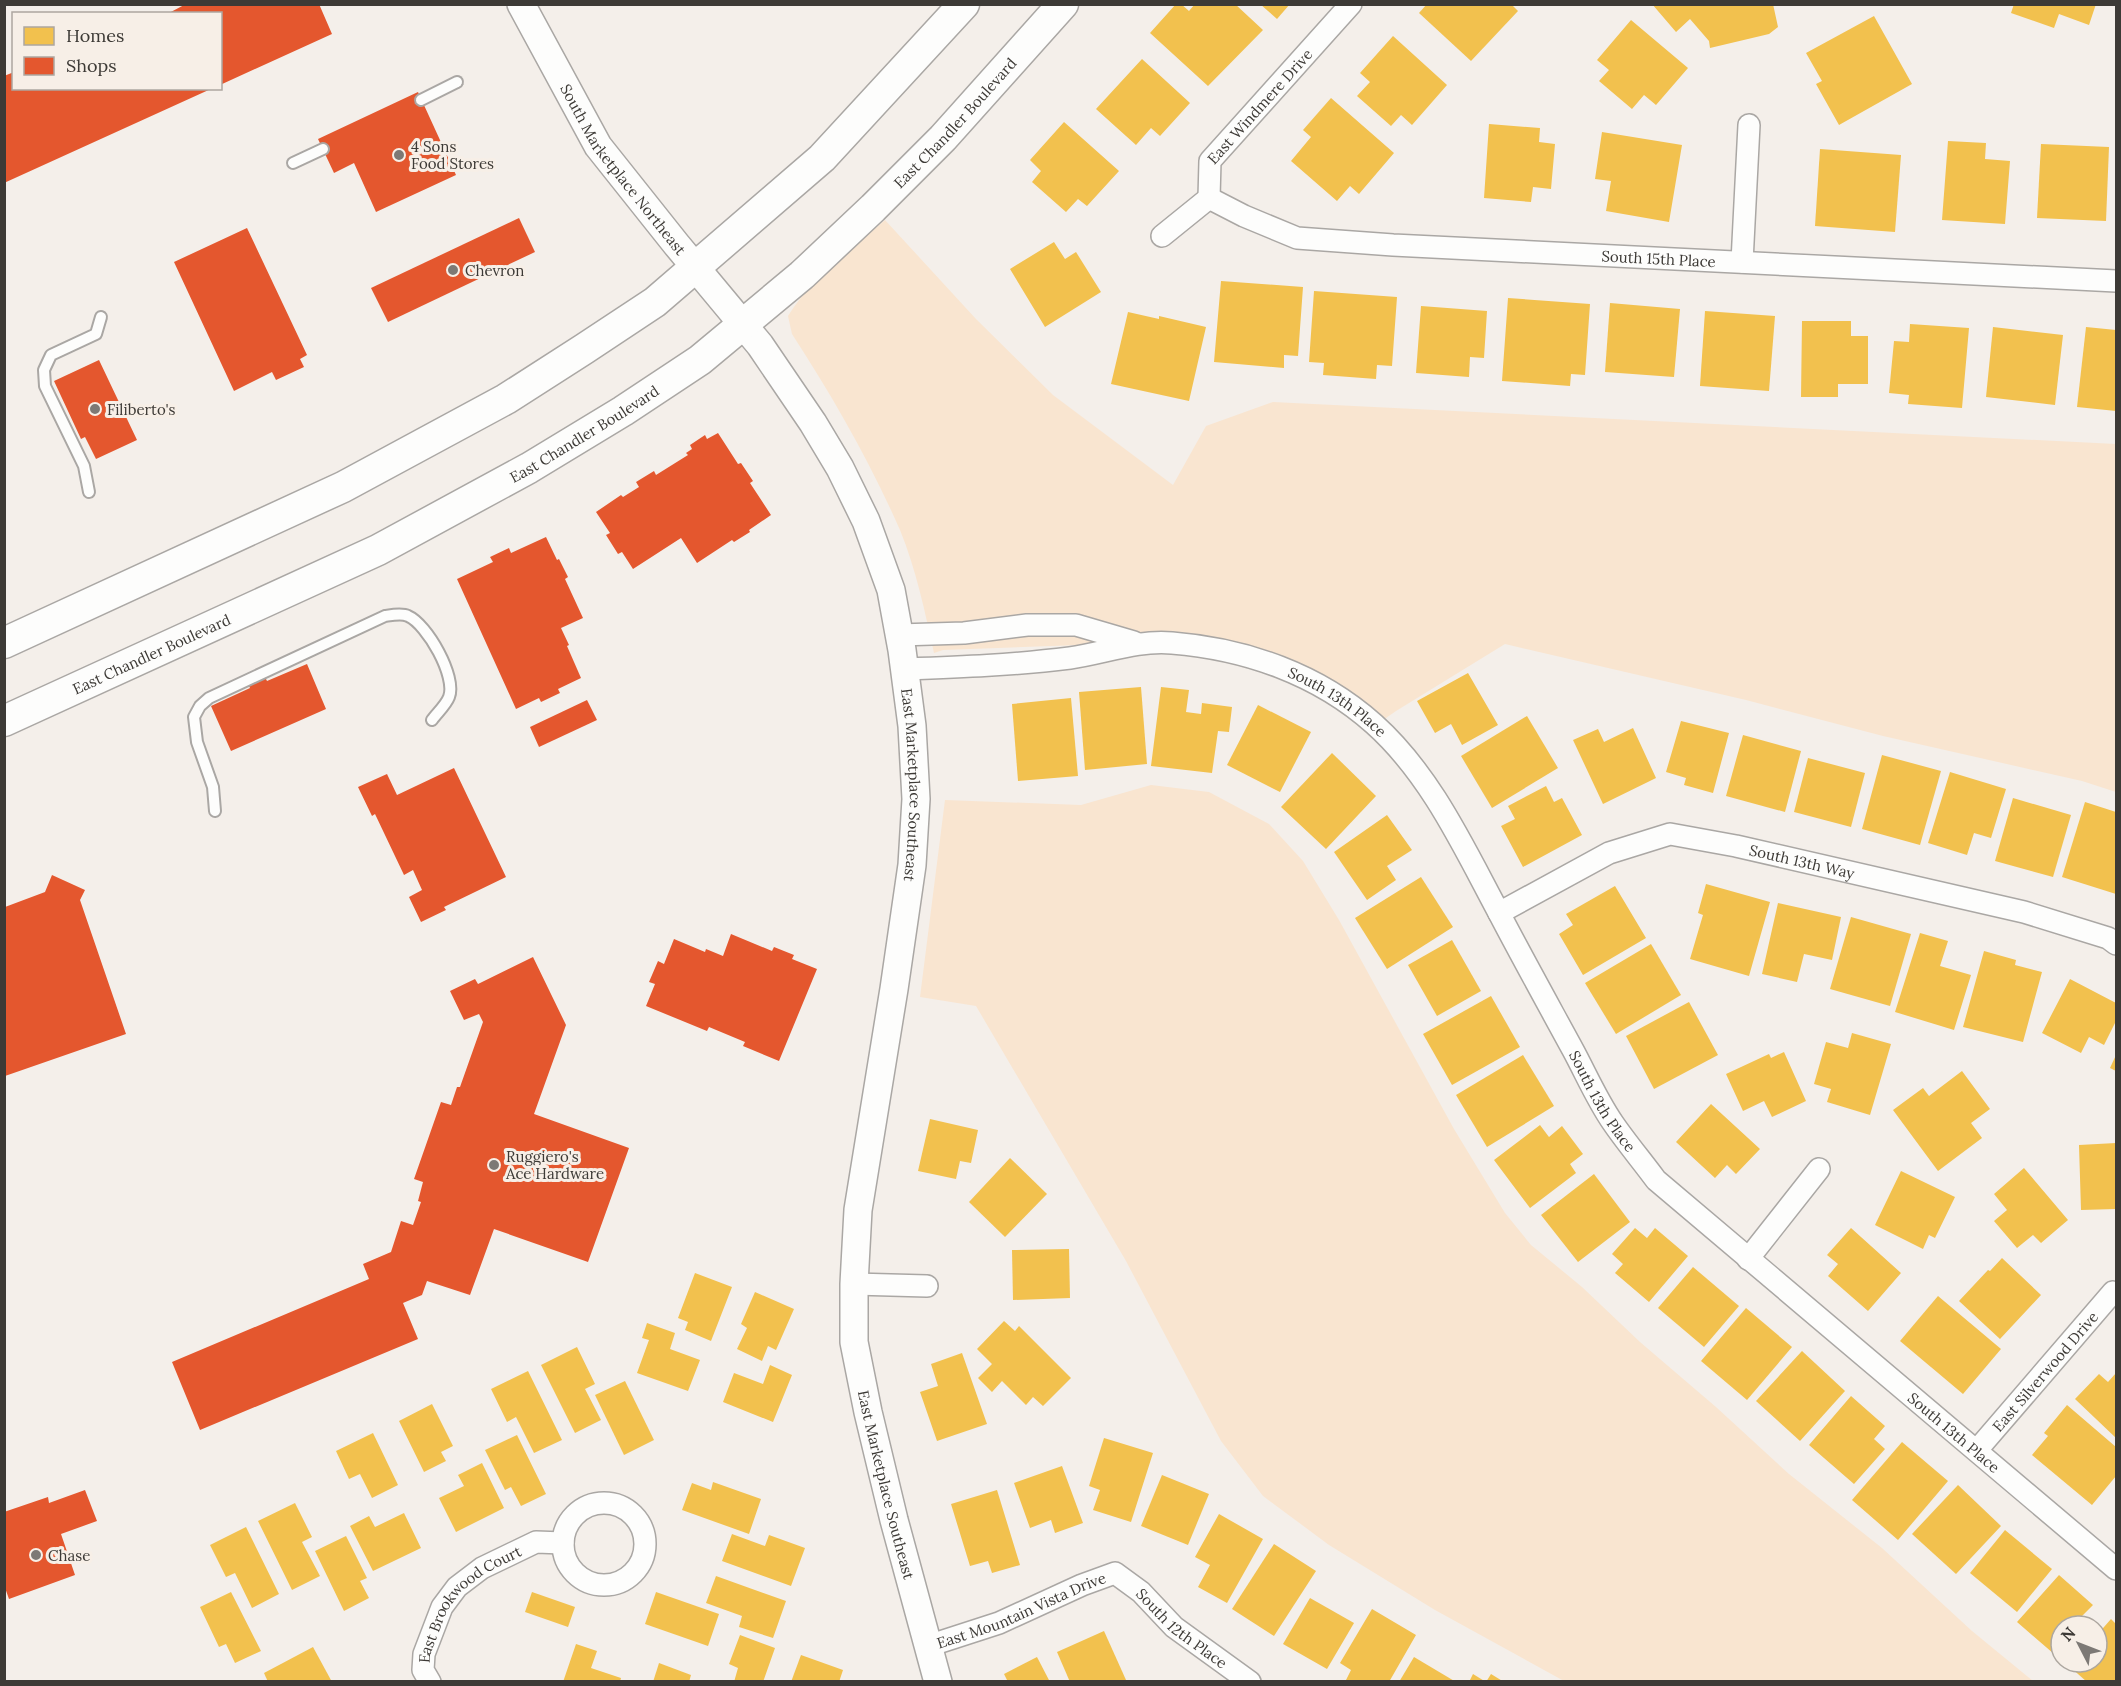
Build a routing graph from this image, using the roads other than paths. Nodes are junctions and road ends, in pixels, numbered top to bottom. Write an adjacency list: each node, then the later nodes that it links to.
1 (521, 4): 13 (street, South Marketplace Northeast)
2 (964, 4): 13 (main road)
3 (1063, 4): 16 (main road, East Chandler Boulevard)
4 (1350, 4): 10 (street, East Windmere Drive)
5 (458, 82): 6 (lane)
6 (421, 100)
7 (1749, 125): 12 (street)
8 (323, 149): 9 (lane)
9 (293, 163)
10 (1209, 198): 11 (street); 12 (street, South 15th Place)
11 (1162, 236)
12 (1742, 262): 14 (street, South 15th Place)
13 (696, 267): 16 (street, South Marketplace Northeast); 19 (main road)
14 (2116, 281)
15 (101, 317): 17 (lane)
16 (743, 324): 18 (street, East Marketplace Southeast); 23 (main road, East Chandler Boulevard)
17 (88, 492)
18 (899, 635): 20 (street, South 13th Place); 21 (street, East Marketplace Southeast)
19 (4, 643)
20 (1137, 643): 21 (street, South 13th Place); 25 (street, South 13th Place)
21 (905, 669): 29 (street, East Marketplace Southeast)
22 (432, 720): 24 (lane)
23 (4, 721)
24 (215, 811)
25 (1499, 913): 26 (street, South 13th Way); 28 (street, South 13th Place)
26 (2116, 944)
27 (1819, 1169): 28 (street)
28 (1748, 1259): 32 (street, South 13th Place)
29 (854, 1284): 30 (street); 36 (street, East Marketplace Southeast)
30 (927, 1286)
31 (2113, 1292): 32 (street, East Silverwood Drive)
32 (1977, 1450): 34 (street, South 13th Place)
33 (563, 1543): 37 (street, East Brookwood Court)
34 (2116, 1569)
35 (1115, 1573): 36 (street, East Mountain Vista Drive); 39 (street, South 12th Place)
36 (928, 1646): 38 (street, East Marketplace Southeast)
37 (427, 1676)
38 (938, 1682)
39 (1250, 1682)

